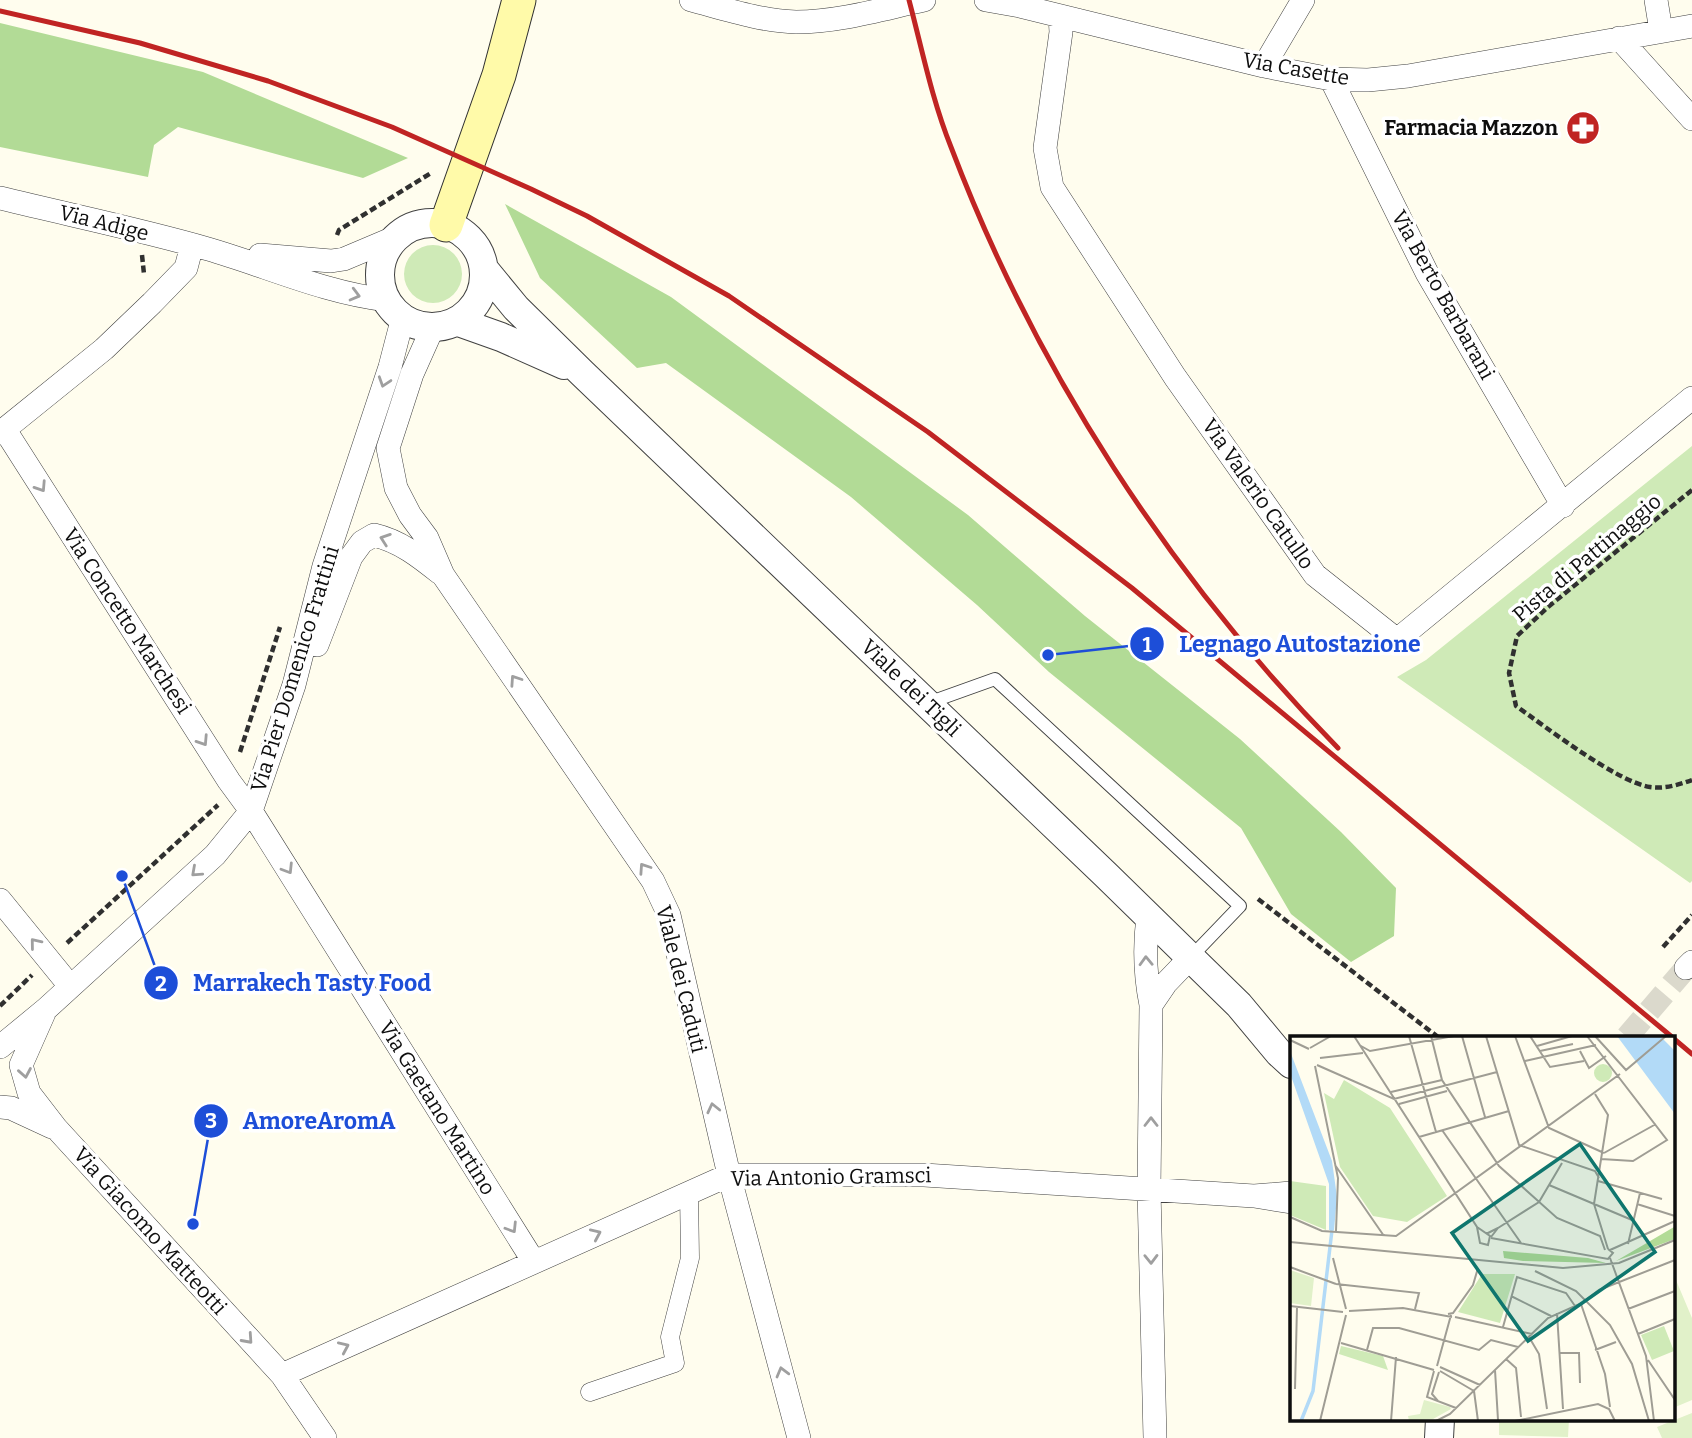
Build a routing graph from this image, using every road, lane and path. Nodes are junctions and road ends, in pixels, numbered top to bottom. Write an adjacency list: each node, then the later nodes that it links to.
1 (519, 0): 16 (main road)
2 (691, 0): 3 (street)
3 (924, 0)
4 (987, 0): 7 (street, Via Casette)
5 (1303, 0): 11 (street)
6 (1656, 0): 9 (street)
7 (1060, 16): 11 (street, Via Casette); 27 (street, Via Valerio Catullo)
8 (1692, 26): 9 (street, Via Casette)
9 (1661, 31): 10 (street, Via Casette)
10 (1619, 38): 12 (street, Via Casette); 13 (street)
11 (1264, 65): 12 (street, Via Casette)
12 (1331, 79): 27 (street, Via Berto Barbarani)
13 (1692, 119)
14 (434, 170): 18 (path)
15 (0, 198): 19 (street, Via Adige)
16 (446, 225): 17 (street); 20 (street)
17 (396, 237): 19 (street, Via Adige); 21 (street)
18 (335, 241)
19 (200, 247): 21 (street, Via Adige, one-way to 21); 25 (street)
20 (484, 269): 22 (street); 23 (street, Viale dei Tigli)
21 (395, 308): 22 (street); 29 (street, Via Pier Domenico Frattini, one-way to 29)
22 (445, 324): 23 (street, Viale dei Tigli); 28 (street, Viale dei Caduti)
23 (582, 373): 30 (street, Viale dei Tigli)
24 (1692, 398): 27 (street, Via Valerio Catullo)
25 (2, 432): 33 (street, Via Concetto Marchesi, one-way to 33)
26 (1692, 490): 31 (path, Pista di Pattinaggio)
27 (1563, 506)
28 (443, 575): 29 (street, Viale dei Caduti, one-way to 29); 51 (street, Viale dei Caduti, one-way to 28)
29 (294, 685): 33 (street, Via Pier Domenico Frattini)
30 (928, 703): 36 (street, Viale dei Tigli); 39 (lane)
31 (1692, 780)
32 (216, 810): 38 (path)
33 (251, 811): 41 (street, Via Pier Domenico Frattini, one-way to 41); 57 (street, Via Gaetano Martino, one-way to 57)
34 (0, 900): 41 (street, one-way to 34)
35 (1692, 915): 37 (path)
36 (1148, 917): 39 (street, Viale dei Tigli); 42 (street, one-way to 36)
37 (1663, 947)
38 (60, 950)
39 (1190, 958): 42 (street); 43 (street, Viale dei Tigli)
40 (33, 975): 44 (path)
41 (70, 986): 45 (street, Via Pier Domenico Frattini)
42 (1152, 1004): 52 (street, one-way to 42)
43 (1239, 1005): 46 (street, Viale dei Tigli); 48 (street, Viale dei Tigli)
44 (0, 1006)
45 (45, 1010): 47 (street, Via Pier Domenico Frattini); 50 (street, Via Giacomo Matteotti, one-way to 50)
46 (1290, 1044)
47 (0, 1047)
48 (1290, 1062)
49 (0, 1107): 50 (street)
50 (56, 1128): 58 (street, Via Giacomo Matteotti, one-way to 58)
51 (729, 1175): 52 (street, Via Antonio Gramsci); 53 (street, Via Antonio Gramsci); 62 (street, Viale dei Caduti, one-way to 51)
52 (1149, 1191): 55 (street, Via Antonio Gramsci); 63 (street, one-way to 63)
53 (689, 1192): 57 (street, Via Antonio Gramsci, one-way to 53); 59 (street)
54 (1290, 1193): 55 (street, Via Antonio Gramsci)
55 (1254, 1196): 56 (street, Via Antonio Gramsci)
56 (1290, 1202)
57 (534, 1262): 58 (street, Via Antonio Gramsci, one-way to 57)
58 (282, 1375): 61 (street, Via Giacomo Matteotti)
59 (590, 1392)
60 (1440, 1420): 64 (street)
61 (325, 1438)
62 (799, 1438)
63 (1156, 1438)
64 (1439, 1438)

